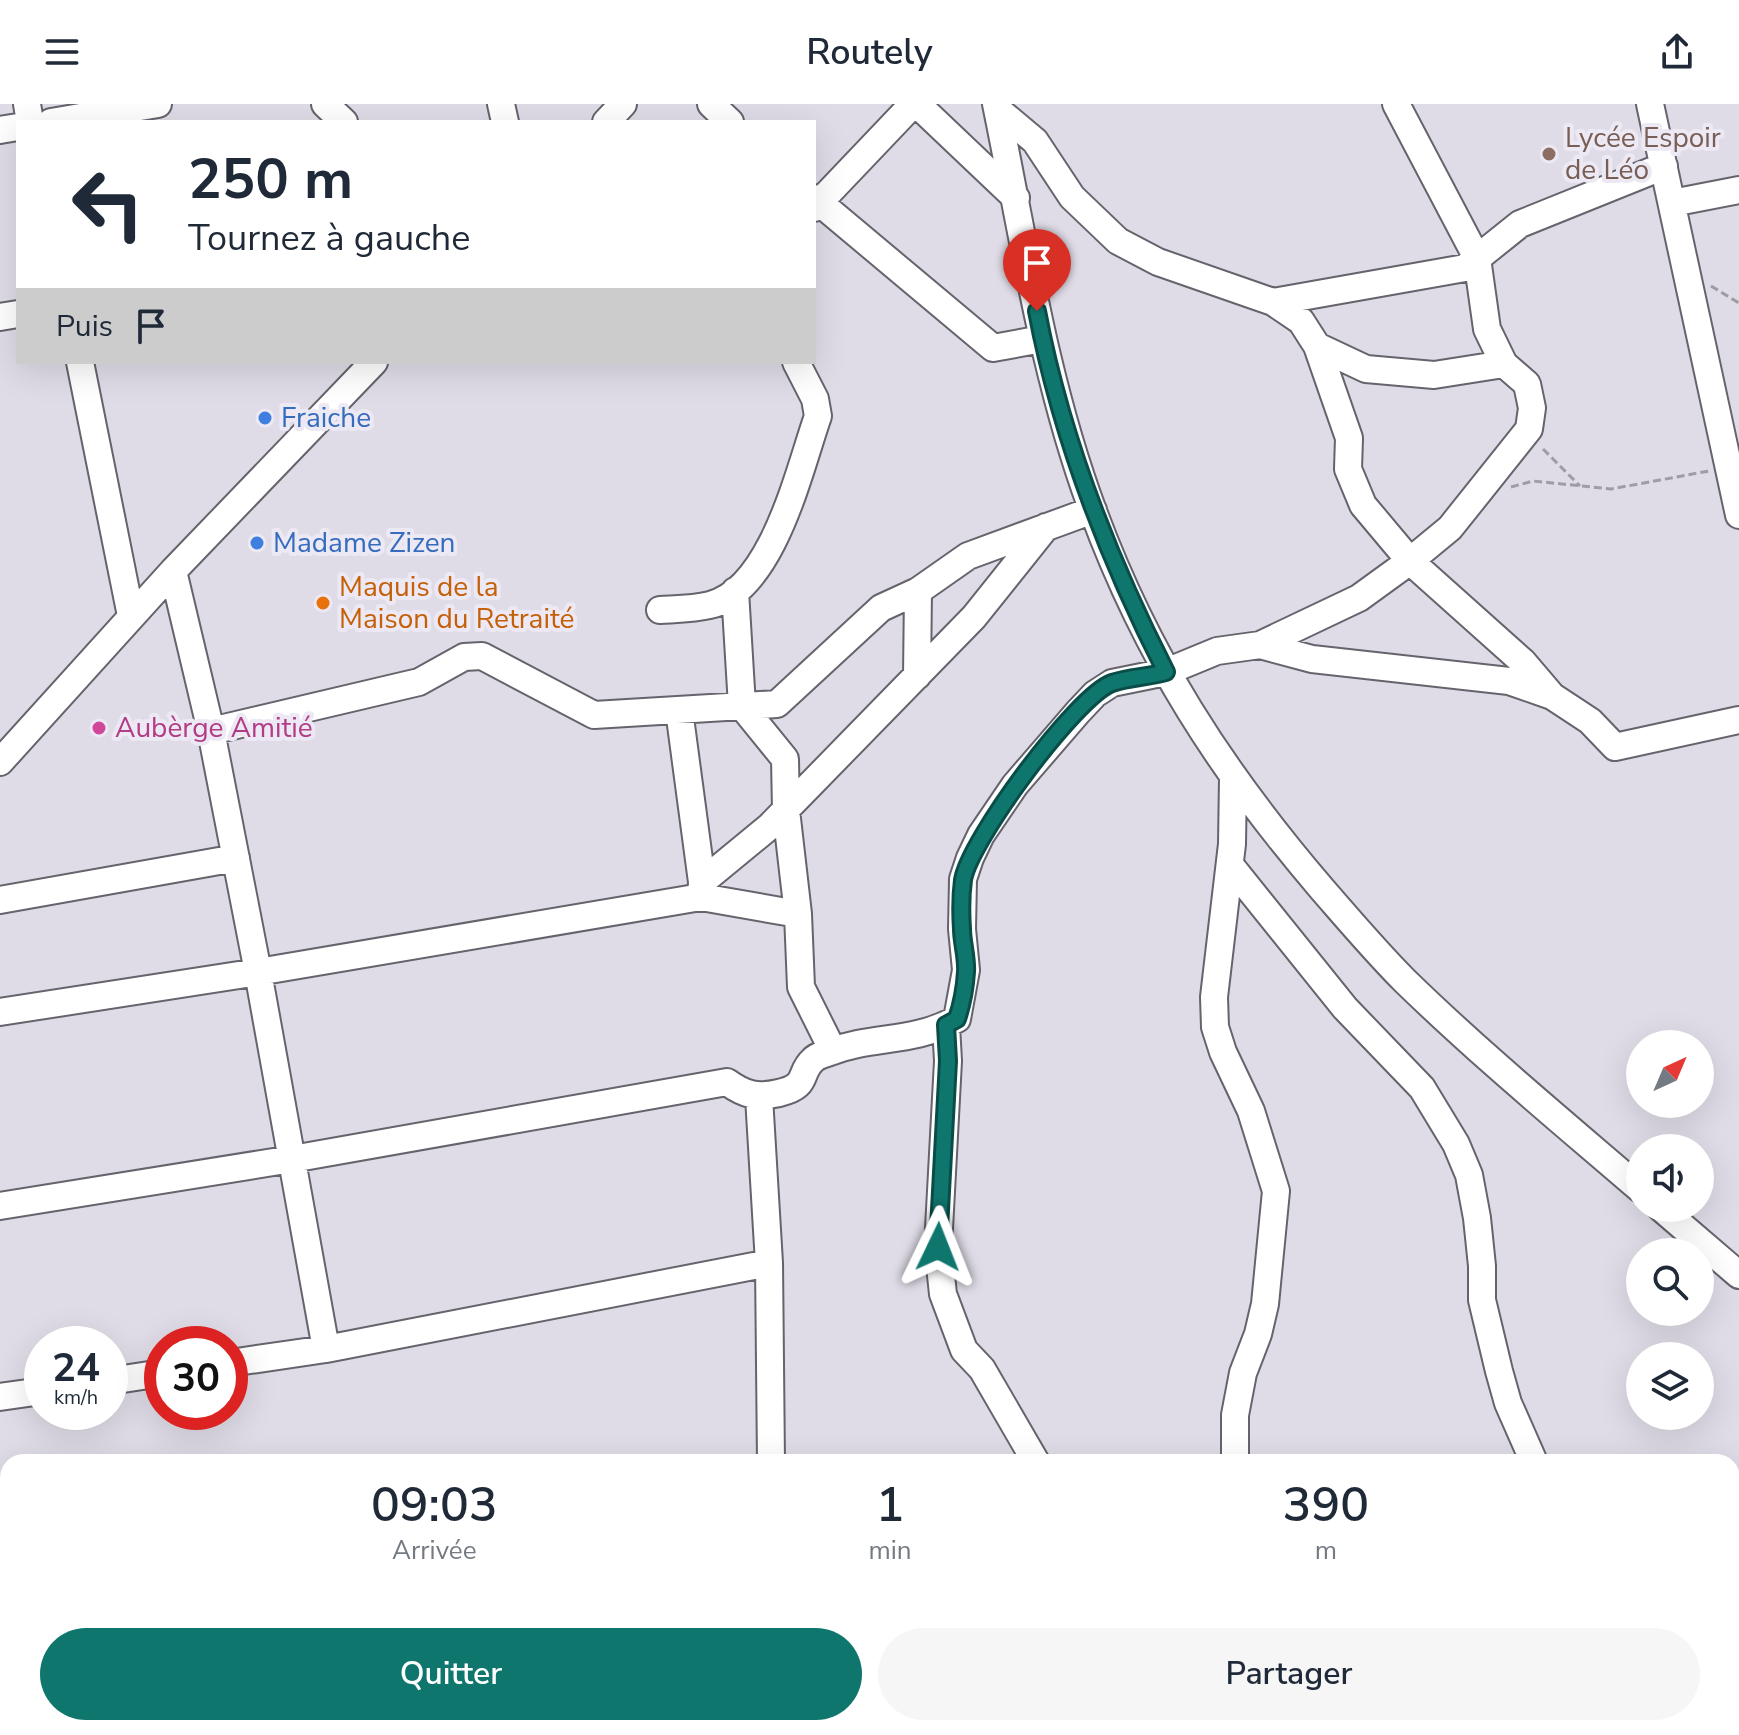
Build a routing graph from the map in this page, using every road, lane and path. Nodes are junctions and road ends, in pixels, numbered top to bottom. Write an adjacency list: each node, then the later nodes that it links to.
1 (325, 104): 10 (street)
2 (623, 104): 11 (street)
3 (711, 104): 12 (street)
4 (915, 104): 15 (street); 16 (street)
5 (1396, 104): 18 (street)
6 (1650, 104): 13 (street)
7 (997, 107): 15 (street); 19 (street)
8 (153, 111): 9 (street)
9 (70, 120)
10 (342, 120)
11 (608, 120)
12 (728, 120)
13 (1664, 166): 17 (street); 18 (street)
14 (1739, 190): 17 (street)
15 (1016, 198): 20 (street)
16 (816, 203): 20 (street)
17 (1672, 203): 27 (street)
18 (1477, 258): 19 (street); 25 (street)
19 (1273, 302): 21 (street)
20 (1042, 339): 30 (street)
21 (1317, 346): 25 (street); 33 (street)
22 (80, 364): 38 (street)
23 (372, 364): 34 (street)
24 (797, 364): 35 (street)
25 (1504, 364): 26 (street)
26 (1529, 429): 28 (path); 29 (street)
27 (1729, 467): 28 (path); 31 (street)
28 (1580, 486): 29 (path)
29 (1477, 495): 33 (street)
30 (1093, 510): 32 (street); 40 (street)
31 (1739, 515)
32 (1046, 527): 36 (street); 41 (street)
33 (1410, 561): 39 (street); 42 (street)
34 (173, 571): 38 (street); 46 (street)
35 (735, 591): 37 (street); 43 (street)
36 (918, 591): 41 (street); 43 (street)
37 (660, 610)
38 (131, 616): 47 (street)
39 (1260, 645): 40 (street); 42 (street)
40 (1166, 672): 49 (street); 58 (street)
41 (917, 676): 50 (street)
42 (1552, 696): 45 (street)
43 (742, 706): 44 (street); 50 (street)
44 (679, 710): 46 (street); 53 (street)
45 (1739, 720)
46 (211, 731): 51 (street)
47 (10, 738): 48 (street)
48 (0, 762)
49 (1233, 778): 52 (street); 62 (street)
50 (786, 810): 53 (street); 55 (street)
51 (236, 858): 54 (street); 56 (street)
52 (1230, 865): 73 (street); 74 (street)
53 (701, 890): 55 (street); 56 (street)
54 (0, 900)
55 (798, 914): 59 (street)
56 (258, 972): 57 (street); 61 (street)
57 (0, 1012)
58 (946, 1025): 59 (street); 72 (street)
59 (833, 1051): 60 (street)
60 (759, 1097): 61 (street); 65 (street)
61 (292, 1159): 63 (street); 67 (street)
62 (1626, 1177)
63 (0, 1206)
64 (1677, 1222): 66 (street)
65 (769, 1263): 67 (street); 71 (street)
66 (1739, 1275)
67 (326, 1349): 68 (street)
68 (248, 1360)
69 (24, 1394): 70 (street)
70 (0, 1397)
71 (771, 1454)
72 (1031, 1454)
73 (1235, 1454)
74 (1530, 1454)

